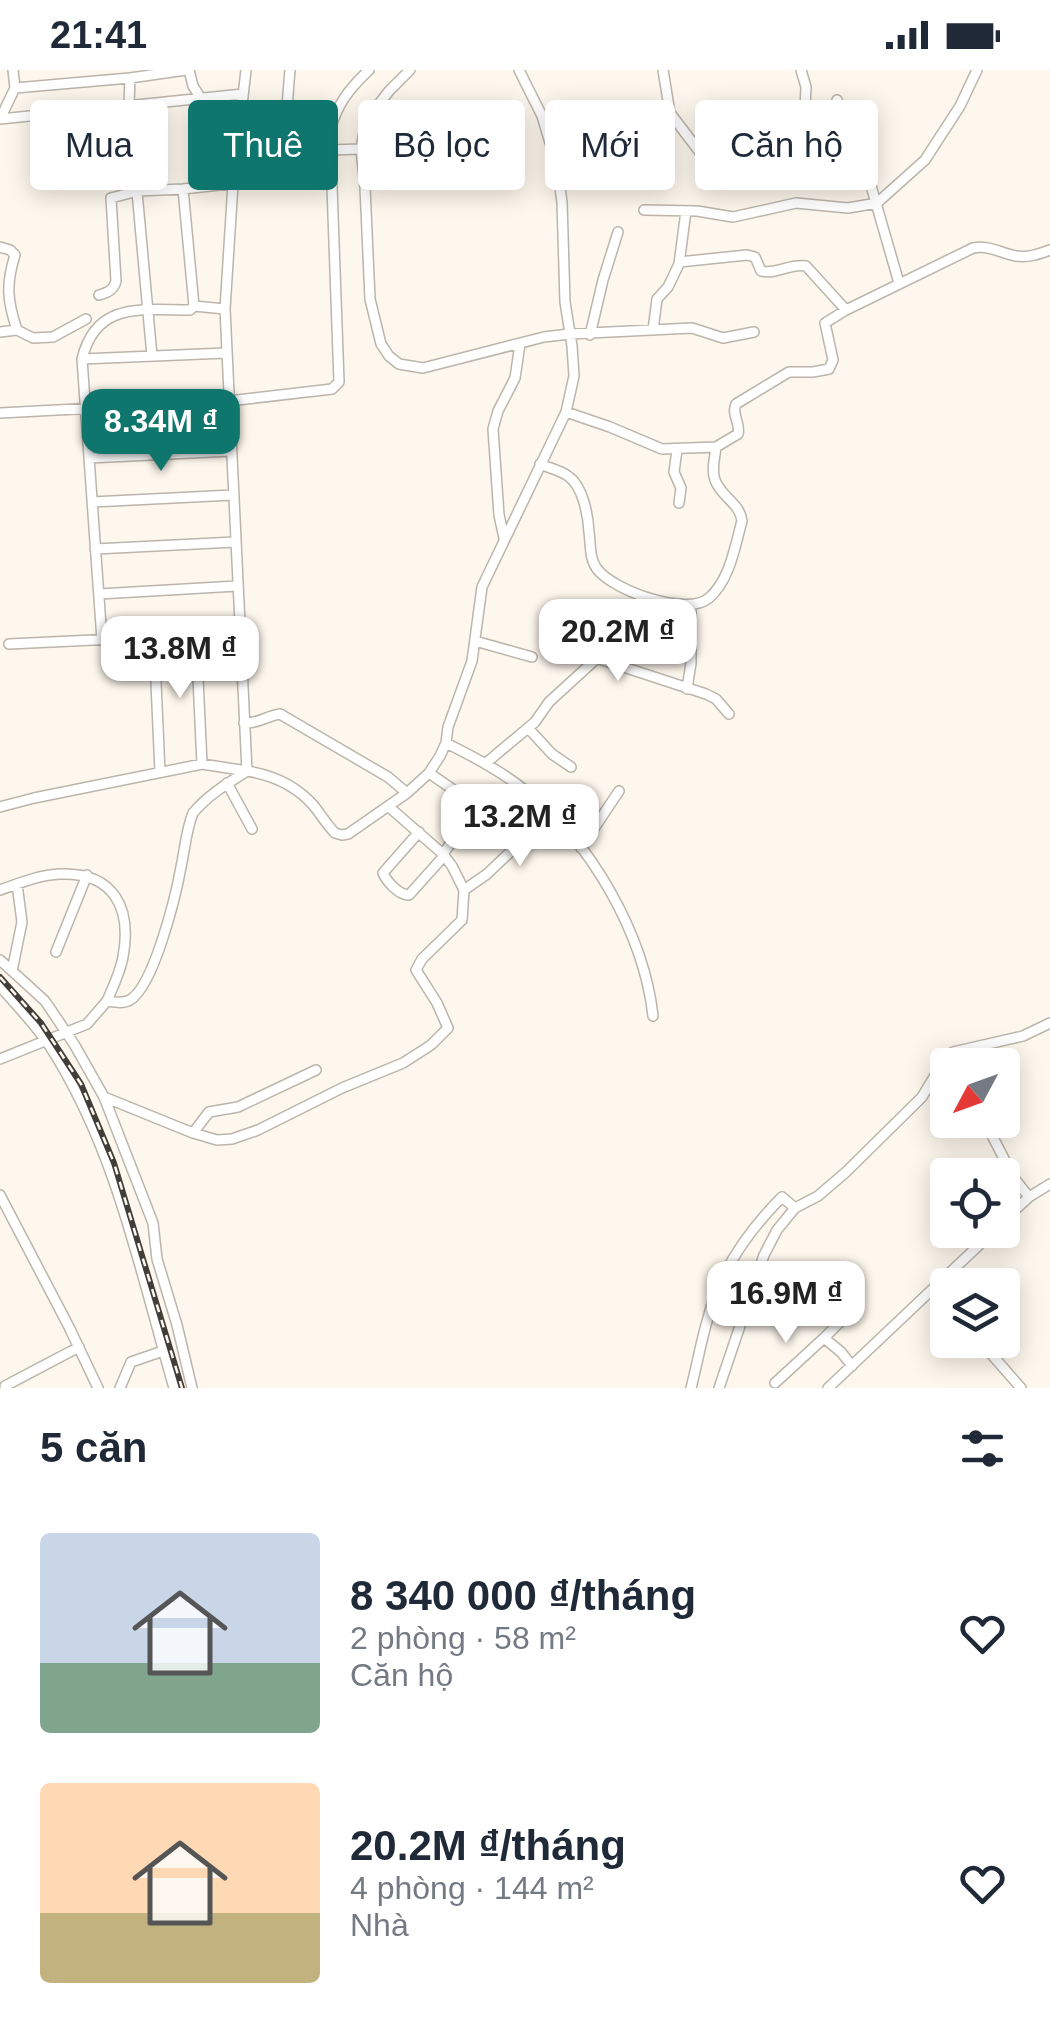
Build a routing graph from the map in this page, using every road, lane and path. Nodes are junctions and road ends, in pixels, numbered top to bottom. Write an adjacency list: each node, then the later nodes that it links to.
1 (13, 70): 14 (street)
2 (90, 70): 13 (street)
3 (188, 70): 12 (street); 16 (street)
4 (246, 70): 15 (street)
5 (290, 70): 20 (street)
6 (368, 70): 23 (street)
7 (410, 70): 21 (street)
8 (519, 70): 53 (street)
9 (663, 70): 26 (street)
10 (801, 70): 22 (street)
11 (977, 70): 34 (street)
12 (130, 78): 13 (street); 17 (street)
13 (94, 82): 14 (street)
14 (15, 88): 25 (street)
15 (243, 94): 16 (street); 19 (street)
16 (200, 97): 18 (street)
17 (129, 100)
18 (168, 100)
19 (242, 100)
20 (287, 100)
21 (384, 100)
22 (806, 100)
23 (338, 107)
24 (30, 116): 25 (street)
25 (0, 119)
26 (695, 146)
27 (188, 188): 28 (street)
28 (183, 189): 33 (street); 44 (street)
29 (233, 190): 45 (street)
30 (327, 190): 59 (street)
31 (365, 190): 55 (street)
32 (874, 190): 34 (street)
33 (138, 191): 42 (street); 47 (street)
34 (878, 203): 36 (street); 41 (street)
35 (644, 210): 36 (street)
36 (686, 211): 40 (street)
37 (618, 232): 54 (street)
38 (0, 247): 43 (street)
39 (1050, 250): 41 (street)
40 (679, 262): 46 (street); 50 (street)
41 (899, 283): 46 (street)
42 (98, 295)
43 (5, 297): 49 (street)
44 (194, 306): 45 (street); 47 (street)
45 (225, 309): 56 (street)
46 (846, 310): 63 (street)
47 (148, 311): 57 (street); 58 (street)
48 (86, 319): 49 (street)
49 (17, 330): 51 (street)
50 (653, 330): 52 (street); 54 (street)
51 (0, 332)
52 (754, 332)
53 (570, 334): 54 (street); 55 (street); 61 (street)
54 (590, 334)
55 (520, 344): 71 (street)
56 (226, 353): 57 (street); 59 (street)
57 (152, 356): 58 (street)
58 (82, 359): 60 (street)
59 (228, 401): 60 (street); 65 (street)
60 (86, 408): 62 (street); 66 (street)
61 (566, 412): 64 (street); 67 (street)
62 (0, 413)
63 (716, 447): 64 (street); 76 (street)
64 (676, 450): 70 (street)
65 (231, 451): 66 (street); 68 (street)
66 (89, 458): 69 (street)
67 (540, 464): 71 (street); 76 (street)
68 (233, 494): 69 (street); 72 (street)
69 (92, 502): 73 (street)
70 (679, 503)
71 (504, 538): 81 (street)
72 (234, 542): 73 (street); 74 (street)
73 (96, 549): 75 (street)
74 (237, 586): 75 (street); 77 (street)
75 (99, 594): 80 (street)
76 (691, 605): 84 (street)
77 (240, 634): 78 (street); 86 (street)
78 (196, 636): 79 (street); 90 (street)
79 (154, 638): 80 (street); 93 (street)
80 (102, 640): 82 (street)
81 (476, 642): 83 (street); 88 (street)
82 (9, 644)
83 (532, 656)
84 (687, 689): 85 (street); 87 (street)
85 (729, 714)
86 (244, 723): 92 (street); 97 (street)
87 (528, 728): 89 (street); 91 (street)
88 (446, 743): 89 (street); 94 (street)
89 (486, 763): 101 (street)
90 (202, 764): 92 (street); 93 (street)
91 (571, 767)
92 (246, 770): 95 (street); 100 (street)
93 (160, 772): 99 (street)
94 (429, 773): 97 (street); 98 (street)
95 (227, 783): 102 (street); 115 (street)
96 (619, 790): 105 (street)
97 (407, 793): 100 (street)
98 (477, 806): 104 (street); 106 (street)
99 (0, 807)
100 (389, 807): 103 (street)
101 (550, 814): 104 (street); 105 (street)
102 (252, 829)
103 (419, 832): 106 (street); 106 (street)
104 (522, 842): 110 (street)
105 (581, 848): 116 (street)
106 (443, 855): 110 (street)
107 (87, 876): 108 (street); 111 (street); 115 (street)
108 (17, 884): 109 (street); 113 (street)
109 (0, 890)
110 (464, 890): 125 (street)
111 (56, 952)
112 (0, 960): 113 (street)
113 (12, 971): 118 (street)
114 (0, 986): 119 (street)
115 (106, 1001): 118 (street)
116 (653, 1016)
117 (1050, 1024): 120 (street)
118 (67, 1033): 119 (street); 124 (street)
119 (47, 1042): 121 (street); 138 (street)
120 (972, 1048)
121 (0, 1059)
122 (316, 1070): 125 (street)
123 (930, 1084): 131 (street)
124 (104, 1097): 125 (street); 146 (street)
125 (194, 1133)
126 (993, 1138): 129 (street)
127 (1050, 1184): 129 (street)
128 (0, 1195): 137 (street)
129 (1028, 1197): 130 (street)
130 (1020, 1205)
131 (795, 1208): 147 (street); 148 (street)
132 (976, 1248): 133 (street)
133 (956, 1268)
134 (930, 1293): 140 (street)
135 (853, 1310): 136 (street)
136 (824, 1338): 140 (street); 141 (street)
137 (79, 1347): 142 (street); 143 (street)
138 (163, 1351): 144 (street); 145 (street)
139 (995, 1358): 150 (street)
140 (852, 1366): 149 (street)
141 (775, 1383)
142 (4, 1386)
143 (98, 1388)
144 (120, 1388)
145 (174, 1388)
146 (192, 1388)
147 (691, 1388)
148 (718, 1388)
149 (828, 1388)
150 (1021, 1388)

